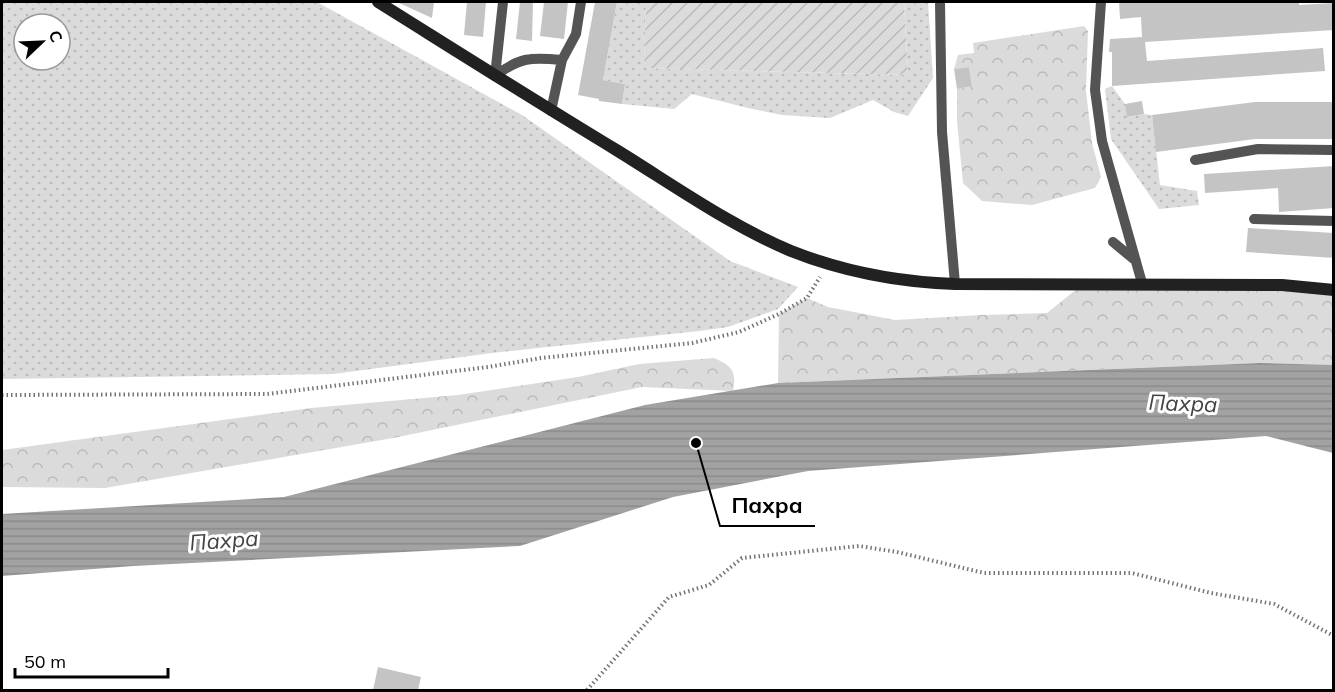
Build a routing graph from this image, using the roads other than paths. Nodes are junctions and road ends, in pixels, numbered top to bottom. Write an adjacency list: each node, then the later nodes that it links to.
1 (378, 2): 7 (main road)
2 (503, 2): 7 (lane)
3 (581, 2): 6 (lane)
4 (940, 2): 15 (lane)
5 (1101, 2): 14 (lane)
6 (562, 60): 7 (lane); 8 (lane)
7 (495, 76): 8 (main road)
8 (551, 111): 15 (main road)
9 (1334, 150): 10 (lane)
10 (1195, 160)
11 (1254, 219): 12 (lane)
12 (1334, 221)
13 (1113, 242): 14 (lane)
14 (1136, 262): 16 (lane)
15 (955, 284): 16 (main road)
16 (1142, 284): 17 (main road)
17 (1334, 290)

